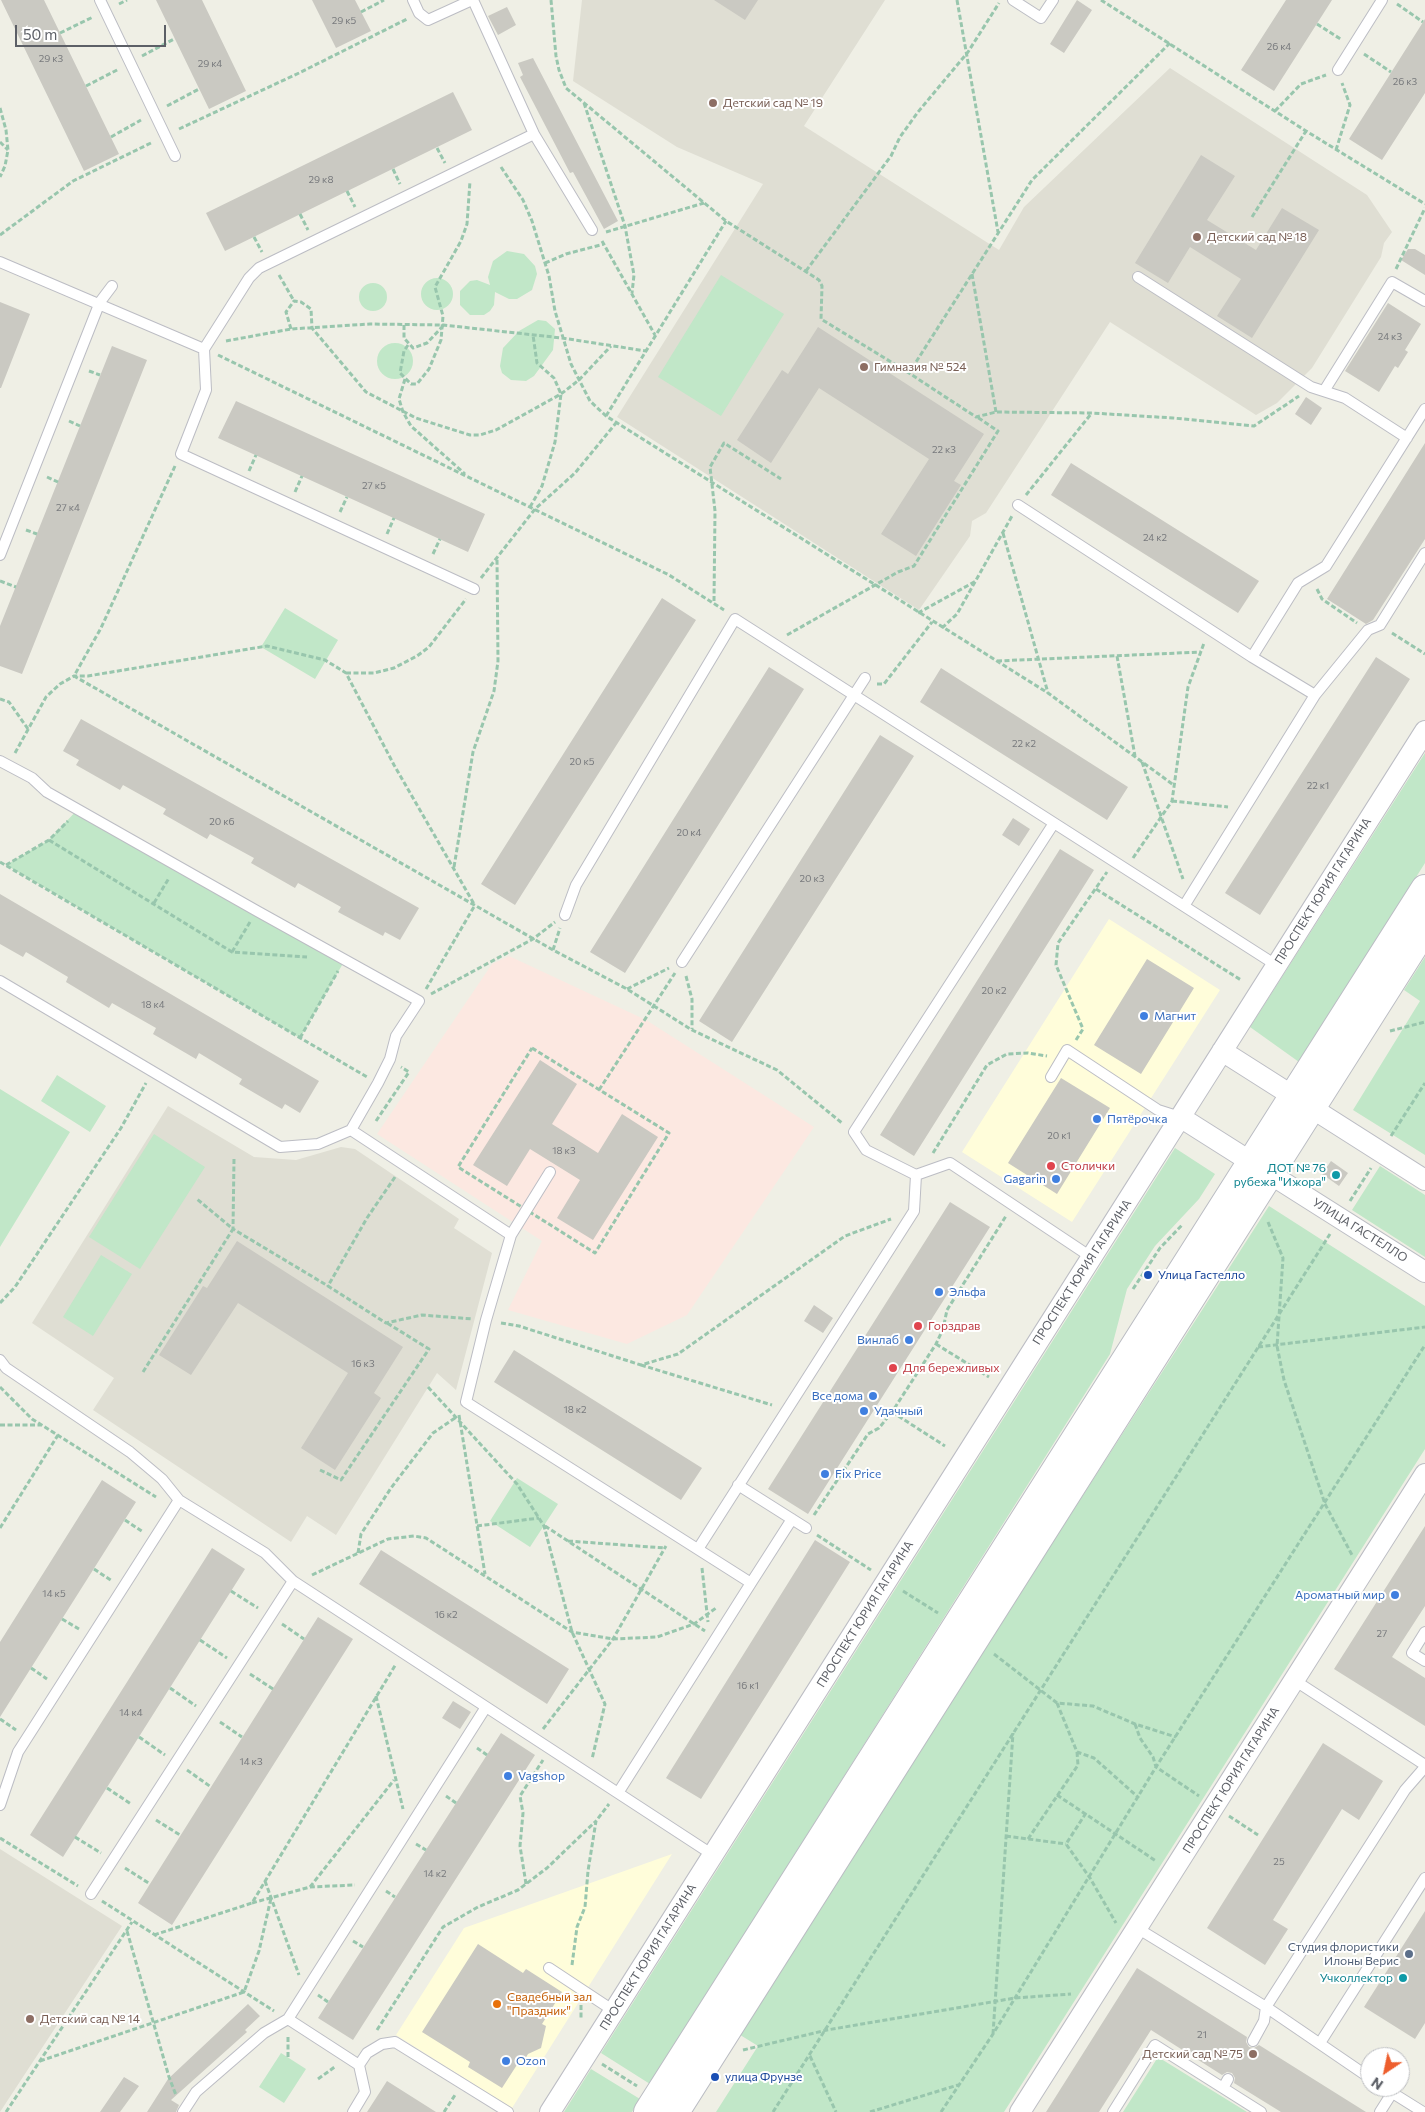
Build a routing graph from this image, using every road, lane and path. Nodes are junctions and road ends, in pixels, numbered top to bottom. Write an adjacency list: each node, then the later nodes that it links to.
1 (100, 0): 27 (lane)
2 (384, 0): 13 (path)
3 (413, 0): 14 (lane)
4 (473, 0): 14 (lane); 26 (lane)
5 (551, 0): 22 (path)
6 (957, 0): 19 (path)
7 (1001, 0): 19 (path)
8 (1013, 0): 9 (lane)
9 (1053, 0)
10 (1101, 0): 17 (path)
11 (1382, 0): 18 (lane)
12 (1390, 0): 15 (path)
13 (361, 12)
14 (419, 13): 27 (path)
15 (1423, 22)
16 (1317, 24): 18 (path)
17 (1170, 42): 24 (path); 44 (path)
18 (1353, 47): 20 (lane); 21 (path)
19 (968, 52): 44 (path); 49 (path)
20 (1338, 70): 24 (path); 30 (path)
21 (1391, 72)
22 (584, 103): 37 (path); 42 (path)
23 (0, 108): 29 (path)
24 (1275, 111): 25 (path)
25 (1306, 131): 30 (path); 40 (path)
26 (534, 134): 31 (lane); 43 (lane)
27 (165, 136): 32 (lane); 45 (path)
28 (0, 142): 29 (path)
29 (8, 150): 34 (path)
30 (1336, 150): 38 (path)
31 (492, 154): 35 (lane); 48 (path)
32 (175, 156)
33 (0, 164): 34 (path)
34 (5, 166): 36 (path)
35 (469, 166): 60 (path); 68 (lane)
36 (0, 177)
37 (704, 203): 41 (path); 42 (path)
38 (1425, 204)
39 (1425, 208): 53 (path)
40 (1252, 216)
41 (726, 221): 49 (path); 64 (path)
42 (625, 226): 46 (path); 55 (path)
43 (592, 230)
44 (998, 233): 51 (path)
45 (0, 235)
46 (604, 244): 48 (path); 55 (path)
47 (0, 262): 58 (lane)
48 (545, 262): 65 (path)
49 (806, 271): 70 (path)
50 (277, 272): 56 (path)
51 (972, 274): 70 (path); 78 (path)
52 (1138, 277): 73 (lane)
53 (1392, 282): 57 (lane); 74 (lane)
54 (112, 286): 58 (lane)
55 (632, 293): 64 (path)
56 (294, 301): 61 (path); 62 (path)
57 (1425, 301)
58 (100, 302): 68 (lane); 93 (lane)
59 (404, 325): 60 (path); 62 (path); 66 (path)
60 (443, 325): 63 (path); 66 (path); 71 (path)
61 (291, 328): 62 (path); 68 (path)
62 (312, 328): 77 (path)
63 (533, 335): 65 (path); 75 (path)
64 (655, 336): 69 (path)
65 (562, 338): 67 (path); 72 (path)
66 (408, 345): 71 (path)
67 (612, 346): 69 (path); 72 (path)
68 (204, 349): 84 (lane); 85 (path)
69 (646, 351): 80 (path)
70 (909, 373): 81 (path)
71 (405, 378): 77 (path)
72 (578, 380): 75 (path); 80 (path)
73 (1312, 387): 74 (lane); 79 (path)
74 (1324, 391): 83 (lane)
75 (560, 394): 77 (path); 89 (path)
76 (1425, 409): 83 (lane)
77 (403, 412): 85 (path)
78 (996, 412): 79 (path); 81 (path)
79 (1092, 413): 88 (path)
80 (606, 416): 82 (path)
81 (976, 417): 98 (path)
82 (616, 423): 87 (path); 90 (path)
83 (1407, 438): 95 (lane)
84 (181, 454): 100 (lane); 117 (path)
85 (469, 478): 89 (path)
86 (782, 479): 87 (path)
87 (713, 484): 98 (path); 101 (path)
88 (1018, 506): 91 (path); 108 (lane)
89 (530, 507): 90 (path)
90 (535, 510): 94 (path); 101 (path)
91 (1003, 533): 96 (path); 114 (path)
92 (1425, 553): 105 (lane)
93 (0, 555)
94 (497, 558): 100 (path); 139 (path)
95 (1311, 575): 107 (path); 113 (lane)
96 (976, 580): 102 (path); 106 (path)
97 (0, 581): 99 (path)
98 (873, 586): 102 (path); 109 (path)
99 (16, 587)
100 (474, 588): 116 (path)
101 (714, 602): 103 (path)
102 (918, 613): 104 (path)
103 (736, 619): 109 (lane); 148 (lane)
104 (932, 622): 106 (path); 118 (path)
105 (1380, 625): 107 (lane); 111 (path)
106 (942, 628): 115 (path)
107 (1368, 630): 121 (lane)
108 (1209, 631): 110 (path); 113 (lane)
109 (772, 643): 120 (lane)
110 (1201, 652): 112 (path); 128 (path)
111 (1425, 654)
112 (1117, 656): 114 (path); 125 (path)
113 (1252, 657): 121 (lane)
114 (1039, 658): 115 (path); 119 (path)
115 (995, 661): 119 (path)
116 (346, 672): 117 (path); 139 (path)
117 (74, 676): 123 (path); 145 (path)
118 (863, 681): 120 (lane)
119 (1048, 693): 125 (path)
120 (854, 695): 133 (lane); 154 (lane)
121 (1314, 696): 131 (lane)
122 (0, 699): 123 (path)
123 (28, 729): 127 (path)
124 (1425, 731): 155 (street, ПРОСПЕКТ ЮРИЯ ГАГАРИНА)
125 (1135, 756): 126 (path)
126 (1142, 762): 128 (path); 132 (path)
127 (4, 763): 130 (lane)
128 (1175, 786): 129 (path)
129 (1172, 801): 131 (path); 132 (path)
130 (78, 809): 134 (path); 138 (lane)
131 (1244, 809): 143 (lane)
132 (1161, 817): 140 (path); 143 (path)
133 (1054, 823): 136 (lane); 177 (lane)
134 (49, 840): 137 (path); 144 (path)
135 (0, 862): 137 (path)
136 (1114, 862): 140 (lane); 141 (path)
137 (6, 865): 164 (path)
138 (177, 866): 144 (path); 147 (lane)
139 (454, 867): 145 (path)
140 (1125, 869): 146 (lane)
141 (1096, 889): 156 (path); 166 (path)
142 (1425, 889): 173 (main road)
143 (1190, 897): 146 (lane)
144 (154, 903): 152 (path)
145 (475, 905): 150 (path); 159 (path)
146 (1184, 906): 155 (lane)
147 (256, 912): 152 (path); 153 (lane)
148 (565, 915): 150 (path); 151 (path)
149 (1425, 928): 173 (main road)
150 (533, 939): 151 (path); 159 (path)
151 (553, 950): 158 (path)
152 (232, 952): 153 (path)
153 (345, 960): 159 (lane); 164 (path)
154 (682, 962): 158 (path); 160 (path); 162 (path)
155 (1276, 965): 165 (street, ПРОСПЕКТ ЮРИЯ ГАГАРИНА)
156 (1241, 980)
157 (0, 981): 176 (lane)
158 (627, 989): 160 (path)
159 (419, 1001): 167 (lane)
160 (653, 1007): 162 (path); 172 (path)
161 (1425, 1022): 163 (path)
162 (692, 1030): 177 (path)
163 (1390, 1031)
164 (300, 1038): 170 (path)
165 (1222, 1051): 173 (street); 174 (street, ПРОСПЕКТ ЮРИЯ ГАГАРИНА)
166 (1065, 1055): 168 (lane); 174 (lane); 184 (path)
167 (390, 1059): 170 (lane); 175 (path)
168 (1051, 1076)
169 (149, 1080): 200 (path)
170 (378, 1083): 176 (lane)
171 (1425, 1083): 178 (path)
172 (599, 1090): 189 (path); 189 (path)
173 (1302, 1102): 181 (main road); 185 (street)
174 (1180, 1117): 181 (street); 196 (street, ПРОСПЕКТ ЮРИЯ ГАГАРИНА)
175 (375, 1121)
176 (351, 1130): 180 (lane)
177 (854, 1132): 184 (lane)
178 (1390, 1138)
179 (234, 1158): 193 (path)
180 (404, 1164): 194 (lane); 198 (path)
181 (1260, 1168): 197 (street, УЛИЦА ГАСТЕЛЛО); 330 (main road); 336 (main road)
182 (1371, 1168): 187 (path)
183 (550, 1172): 189 (lane)
184 (916, 1175): 188 (lane); 190 (lane)
185 (1425, 1180)
186 (196, 1199): 193 (path)
187 (1350, 1203)
188 (1013, 1205): 196 (lane); 205 (path)
189 (526, 1210): 194 (lane)
190 (914, 1211): 210 (path); 216 (lane)
191 (1185, 1222): 199 (path)
192 (1268, 1222): 201 (path)
193 (234, 1229): 198 (path); 211 (path)
194 (511, 1235): 202 (lane)
195 (1329, 1235): 201 (path)
196 (1091, 1257): 289 (street, ПРОСПЕКТ ЮРИЯ ГАГАРИНА)
197 (1425, 1272)
198 (328, 1286): 203 (path)
199 (1133, 1289)
200 (0, 1303)
201 (1280, 1312): 207 (path); 208 (path)
202 (486, 1320): 203 (path); 210 (path); 215 (lane)
203 (386, 1323): 224 (path)
204 (1425, 1327): 207 (path)
205 (936, 1344): 212 (path); 217 (path)
206 (1425, 1345): 228 (path)
207 (1277, 1346): 208 (path); 228 (path)
208 (1258, 1347): 263 (path)
209 (0, 1360): 227 (lane)
210 (641, 1365): 216 (path)
211 (142, 1372)
212 (989, 1377)
213 (0, 1387): 221 (path)
214 (428, 1387): 218 (path)
215 (466, 1402): 219 (path); 236 (lane)
216 (787, 1410): 226 (lane)
217 (892, 1412): 223 (path); 235 (path)
218 (455, 1418): 219 (path); 241 (path)
219 (459, 1424): 229 (path); 232 (path)
220 (0, 1425): 221 (path)
221 (42, 1425): 222 (path)
222 (58, 1435): 227 (path); 234 (path)
223 (945, 1446)
224 (320, 1470)
225 (1425, 1474): 244 (street, ПРОСПЕКТ ЮРИЯ ГАГАРИНА)
226 (738, 1485): 230 (lane); 240 (lane)
227 (180, 1500): 237 (lane); 246 (lane)
228 (1325, 1504): 244 (path); 269 (path)
229 (539, 1518): 232 (path); 233 (path)
230 (792, 1519): 235 (lane); 247 (lane)
231 (125, 1520): 237 (path)
232 (477, 1526): 245 (path)
233 (544, 1526): 238 (path); 255 (path)
234 (0, 1528)
235 (806, 1528): 242 (path)
236 (673, 1534): 239 (path); 240 (lane)
237 (155, 1539): 248 (lane)
238 (567, 1541): 239 (path); 250 (path)
239 (665, 1548): 250 (path)
240 (698, 1549): 247 (lane); 252 (path)
241 (358, 1553): 245 (path); 246 (path)
242 (868, 1568)
243 (94, 1569): 248 (path)
244 (1362, 1574): 262 (street, ПРОСПЕКТ ЮРИЯ ГАГАРИНА)
245 (485, 1575): 255 (path)
246 (293, 1581): 259 (lane); 297 (lane)
247 (751, 1583): 277 (lane)
248 (123, 1588): 280 (lane)
249 (898, 1588): 253 (path)
250 (642, 1590): 254 (path); 257 (path)
251 (722, 1604): 252 (path)
252 (708, 1614): 254 (path); 254 (path)
253 (944, 1617)
254 (694, 1624): 257 (path)
255 (572, 1632): 257 (path); 261 (path)
256 (1425, 1632): 260 (lane)
257 (613, 1638): 261 (path)
258 (989, 1650): 263 (path)
259 (403, 1653): 264 (path); 266 (lane)
260 (1425, 1661)
261 (589, 1670): 270 (path); 275 (path)
262 (1294, 1680): 273 (lane); 290 (street, ПРОСПЕКТ ЮРИЯ ГАГАРИНА)
263 (1040, 1690): 265 (path); 268 (path)
264 (376, 1695): 276 (path); 293 (path)
265 (1057, 1703): 267 (path); 272 (path)
266 (486, 1707): 270 (lane); 283 (lane)
267 (1135, 1724): 269 (path); 274 (path)
268 (1013, 1732): 285 (path); 316 (path)
269 (1176, 1736): 274 (path)
270 (535, 1739): 271 (lane)
271 (550, 1749): 275 (lane); 294 (path)
272 (1077, 1752): 278 (path); 279 (path)
273 (1425, 1766): 311 (lane)
274 (1156, 1767): 279 (path)
275 (589, 1774): 277 (lane)
276 (394, 1779): 283 (path); 295 (path)
277 (618, 1793): 282 (path); 289 (lane)
278 (1057, 1794): 281 (path); 287 (path)
279 (1139, 1798): 284 (path)
280 (0, 1805)
281 (1086, 1813): 284 (path); 288 (path)
282 (596, 1821): 294 (path); 305 (path)
283 (409, 1828): 296 (lane)
284 (1117, 1834): 290 (path); 291 (path)
285 (1006, 1836): 287 (path); 310 (path)
286 (0, 1838): 297 (path)
287 (1028, 1840): 288 (path)
288 (1066, 1844): 291 (path)
289 (713, 1855): 312 (street, ПРОСПЕКТ ЮРИЯ ГАГАРИНА)
290 (1173, 1872): 303 (street, ПРОСПЕКТ ЮРИЯ ГАГАРИНА)
291 (1090, 1878): 303 (path); 309 (path)
292 (1425, 1878): 320 (lane)
293 (265, 1880): 298 (path); 299 (path)
294 (526, 1884): 319 (path)
295 (310, 1888): 296 (path); 298 (path)
296 (370, 1889): 307 (lane)
297 (91, 1894): 300 (path)
298 (271, 1898): 299 (path); 306 (path); 307 (path)
299 (252, 1902): 302 (path)
300 (132, 1922): 301 (path); 302 (path)
301 (127, 1930): 315 (path); 324 (path)
302 (154, 1935): 306 (path)
303 (1132, 1936): 308 (street, ПРОСПЕКТ ЮРИЯ ГАГАРИНА); 311 (lane)
304 (549, 1968): 305 (lane)
305 (580, 1989): 312 (lane); 314 (path)
306 (244, 1992): 313 (path); 315 (path)
307 (305, 1992): 313 (lane)
308 (1096, 1993): 309 (path); 341 (street, ПРОСПЕКТ ЮРИЯ ГАГАРИНА)
309 (1015, 1998): 310 (path); 317 (path)
310 (994, 2001): 316 (path); 317 (path)
311 (1266, 2007): 318 (lane); 320 (lane)
312 (614, 2011): 335 (street, ПРОСПЕКТ ЮРИЯ ГАГАРИНА)
313 (288, 2019): 325 (lane); 331 (lane)
314 (581, 2020)
315 (153, 2023): 324 (path); 331 (path)
316 (827, 2030): 321 (path); 322 (path)
317 (993, 2034): 327 (path)
318 (1253, 2041)
319 (382, 2044): 325 (lane); 334 (lane)
320 (1320, 2044): 326 (lane)
321 (741, 2050)
322 (810, 2056): 337 (path); 338 (path)
323 (595, 2060): 330 (path)
324 (40, 2061): 332 (path)
325 (359, 2065): 333 (lane)
326 (1360, 2071)
327 (958, 2085): 339 (path); 340 (path)
328 (1385, 2097): 344 (lane)
329 (1399, 2097): 345 (lane)
330 (644, 2100)
331 (181, 2108)
332 (6, 2112)
333 (352, 2112)
334 (508, 2112)
335 (550, 2112)
336 (675, 2112)
337 (773, 2112)
338 (836, 2112)
339 (870, 2112)
340 (941, 2112)
341 (1020, 2112)
342 (1113, 2112): 343 (lane)
343 (1261, 2112)
344 (1380, 2112)
345 (1423, 2112)

